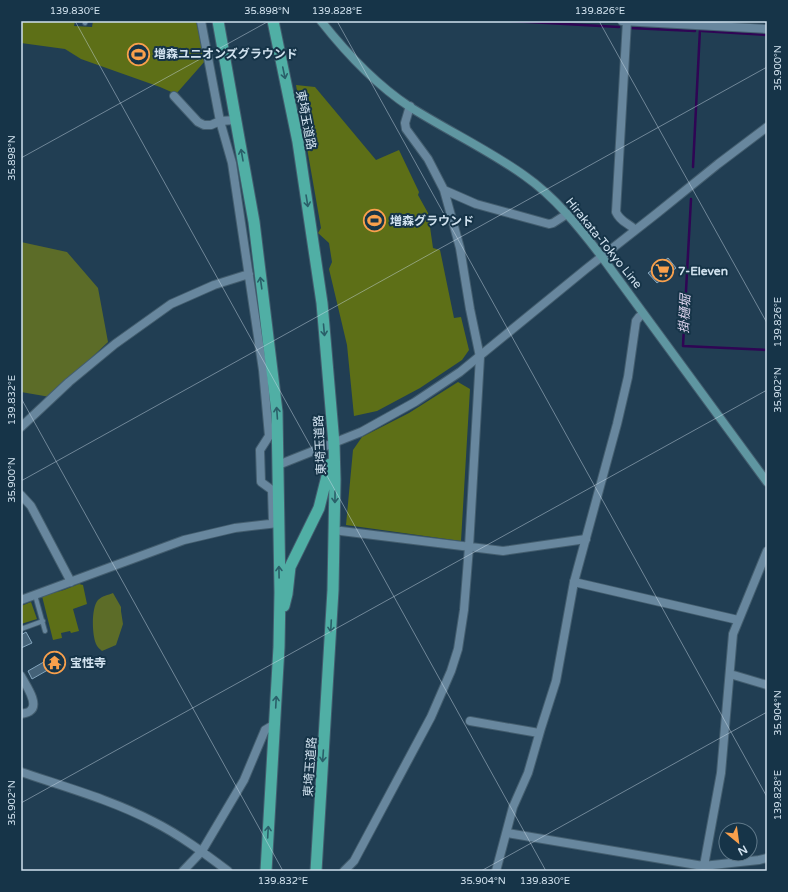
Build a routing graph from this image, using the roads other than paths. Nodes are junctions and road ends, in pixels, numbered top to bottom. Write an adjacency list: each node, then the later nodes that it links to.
1 (200, 21): 12 (street)
2 (218, 21): 11 (highway)
3 (273, 21): 22 (highway, 東埼玉道路, one-way to 22)
4 (321, 21): 10 (main road, Hirakata-Tokyo Line)
5 (622, 21): 6 (street)
6 (626, 21): 7 (street); 16 (street)
7 (698, 23): 8 (street)
8 (767, 29)
9 (174, 96): 12 (street)
10 (410, 106): 14 (street); 15 (main road, Hirakata-Tokyo Line)
11 (236, 120): 12 (street); 23 (highway, one-way to 11)
12 (220, 121): 18 (street)
13 (767, 127): 16 (street)
14 (444, 190): 15 (street); 20 (street)
15 (567, 214): 17 (main road, Hirakata-Tokyo Line)
16 (635, 230): 17 (street)
17 (602, 257): 19 (main road, Hirakata-Tokyo Line); 20 (street)
18 (249, 274): 21 (street); 26 (street)
19 (643, 314): 24 (main road, Hirakata-Tokyo Line); 28 (street)
20 (480, 356): 22 (street); 29 (street)
21 (21, 427)
22 (334, 444): 23 (street); 38 (highway); 55 (highway, 東埼玉道路, one-way to 55)
23 (278, 466): 26 (highway)
24 (766, 479)
25 (21, 495): 31 (street)
26 (276, 523): 31 (street); 38 (highway, one-way to 26)
27 (341, 531): 29 (street)
28 (586, 539): 29 (street); 32 (street)
29 (469, 547): 56 (street)
30 (767, 551): 35 (street)
31 (71, 582): 33 (street)
32 (574, 582): 35 (street); 46 (street)
33 (35, 595): 34 (street); 36 (lane)
34 (21, 600)
35 (738, 620): 40 (street)
36 (43, 621): 37 (lane); 39 (lane)
37 (21, 629)
38 (279, 629): 45 (highway, one-way to 38)
39 (45, 631)
40 (730, 674): 42 (street); 51 (street)
41 (21, 676): 43 (street)
42 (767, 685)
43 (21, 714)
44 (470, 722): 46 (street)
45 (275, 724): 49 (street); 54 (highway, one-way to 45)
46 (539, 733): 48 (street)
47 (21, 772): 49 (street)
48 (507, 833): 51 (street); 57 (street)
49 (202, 851): 52 (street); 53 (street)
50 (767, 858): 51 (street)
51 (703, 869)
52 (183, 871)
53 (228, 871)
54 (266, 871)
55 (316, 871)
56 (344, 871)
57 (496, 871)

